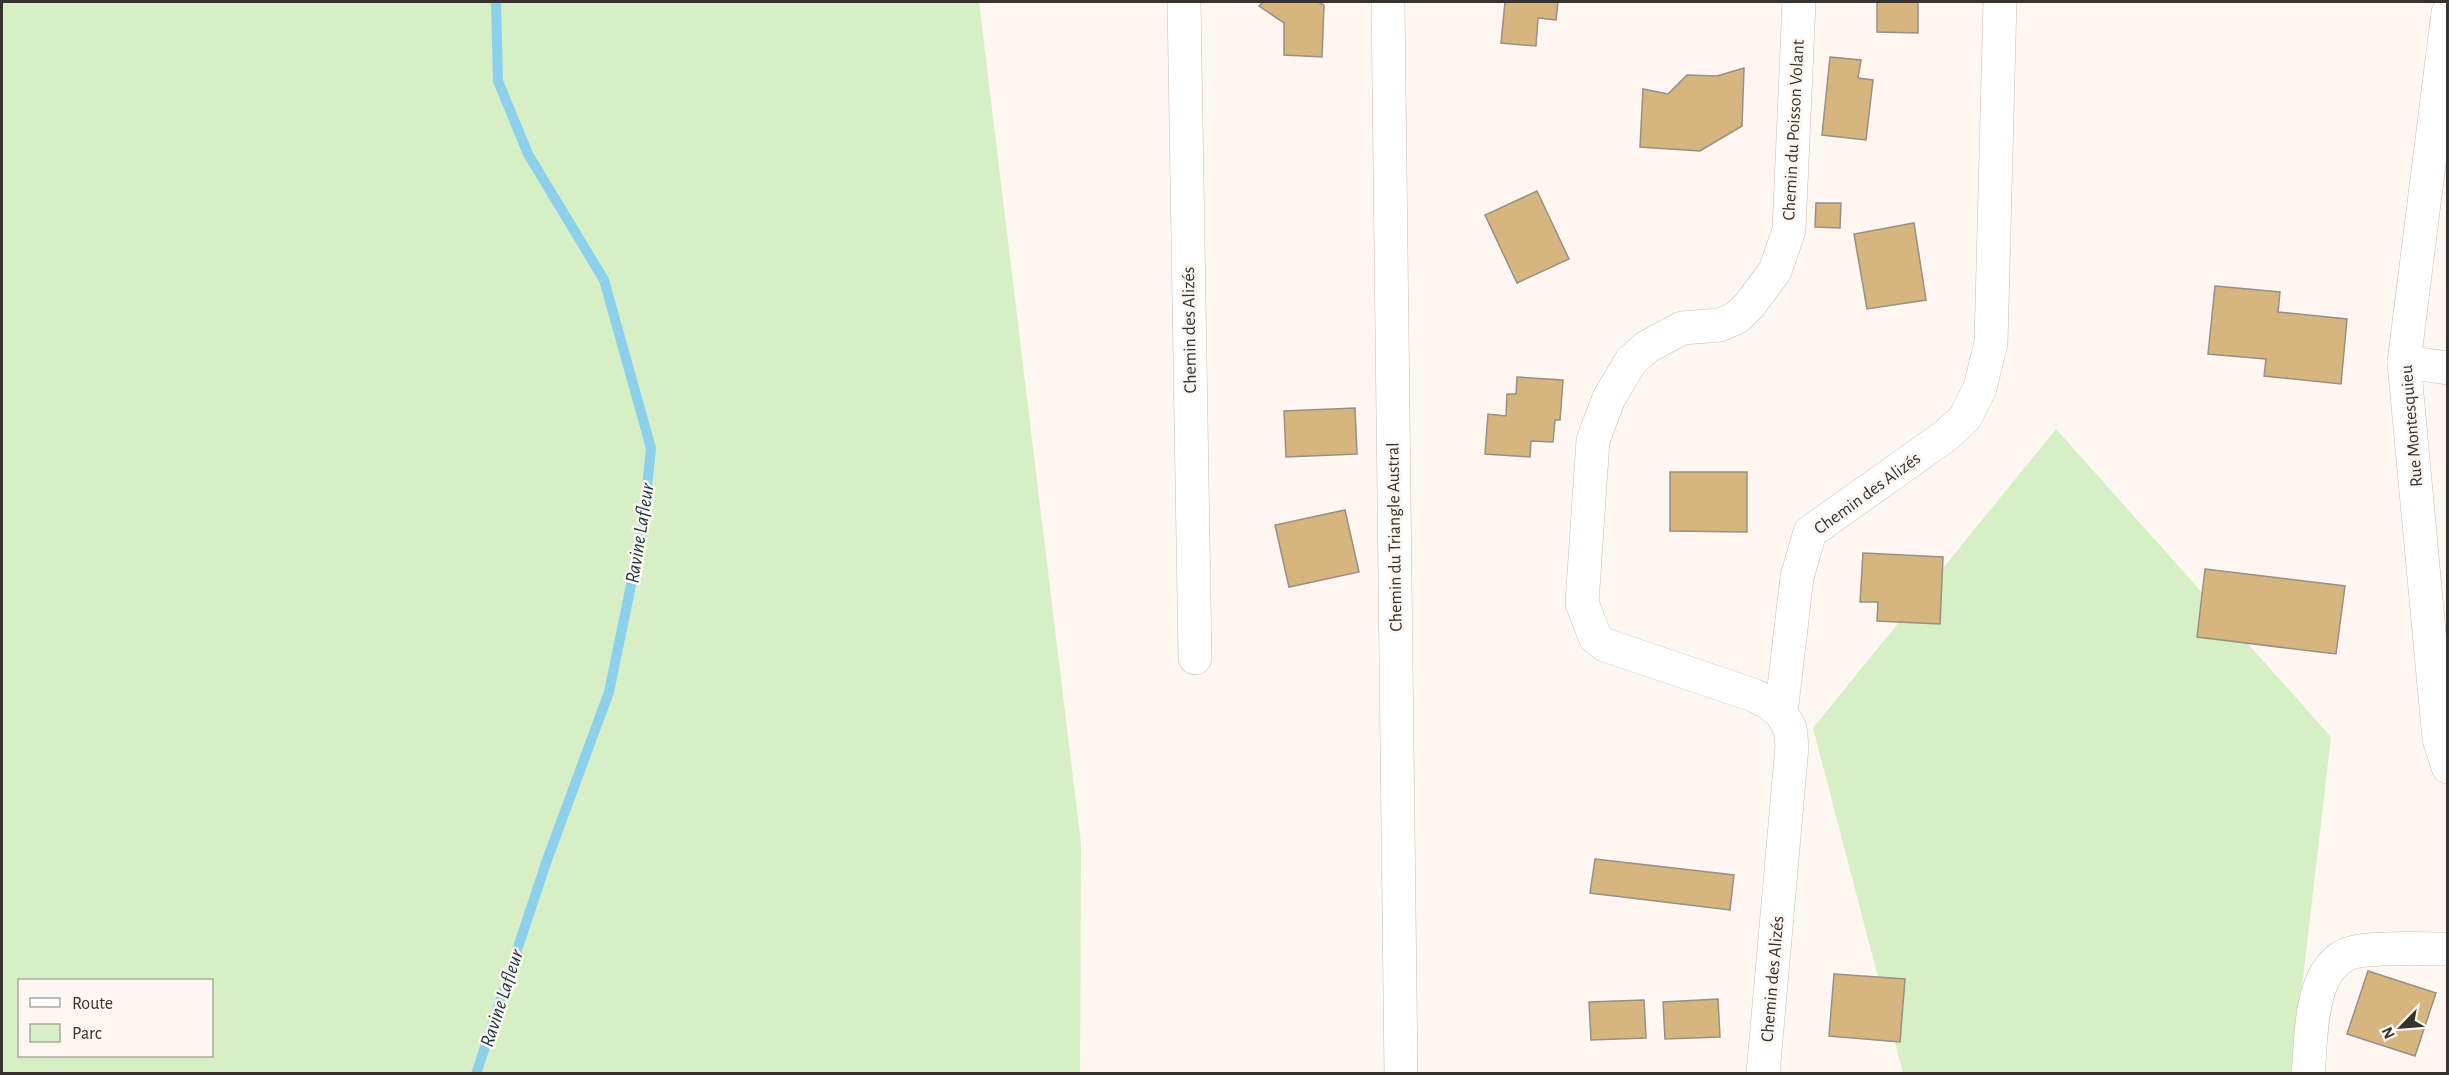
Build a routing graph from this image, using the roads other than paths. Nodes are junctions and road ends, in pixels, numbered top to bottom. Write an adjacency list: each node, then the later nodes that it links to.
1 (1184, 2): 9 (street, Chemin des Alizés)
2 (1388, 2): 13 (street, Chemin du Triangle Austral)
3 (1799, 2): 10 (street, Chemin du Poisson Volant)
4 (2000, 2): 10 (street, Chemin des Alizés)
5 (2448, 13): 6 (street, Rue Montesquieu)
6 (2443, 100): 7 (street, Rue Montesquieu)
7 (2404, 362): 8 (street); 11 (street, Rue Montesquieu)
8 (2448, 368)
9 (1195, 658)
10 (1781, 713): 14 (street, Chemin des Alizés)
11 (2448, 767)
12 (2448, 949): 15 (street)
13 (1401, 1074)
14 (1763, 1074)
15 (2308, 1074)

